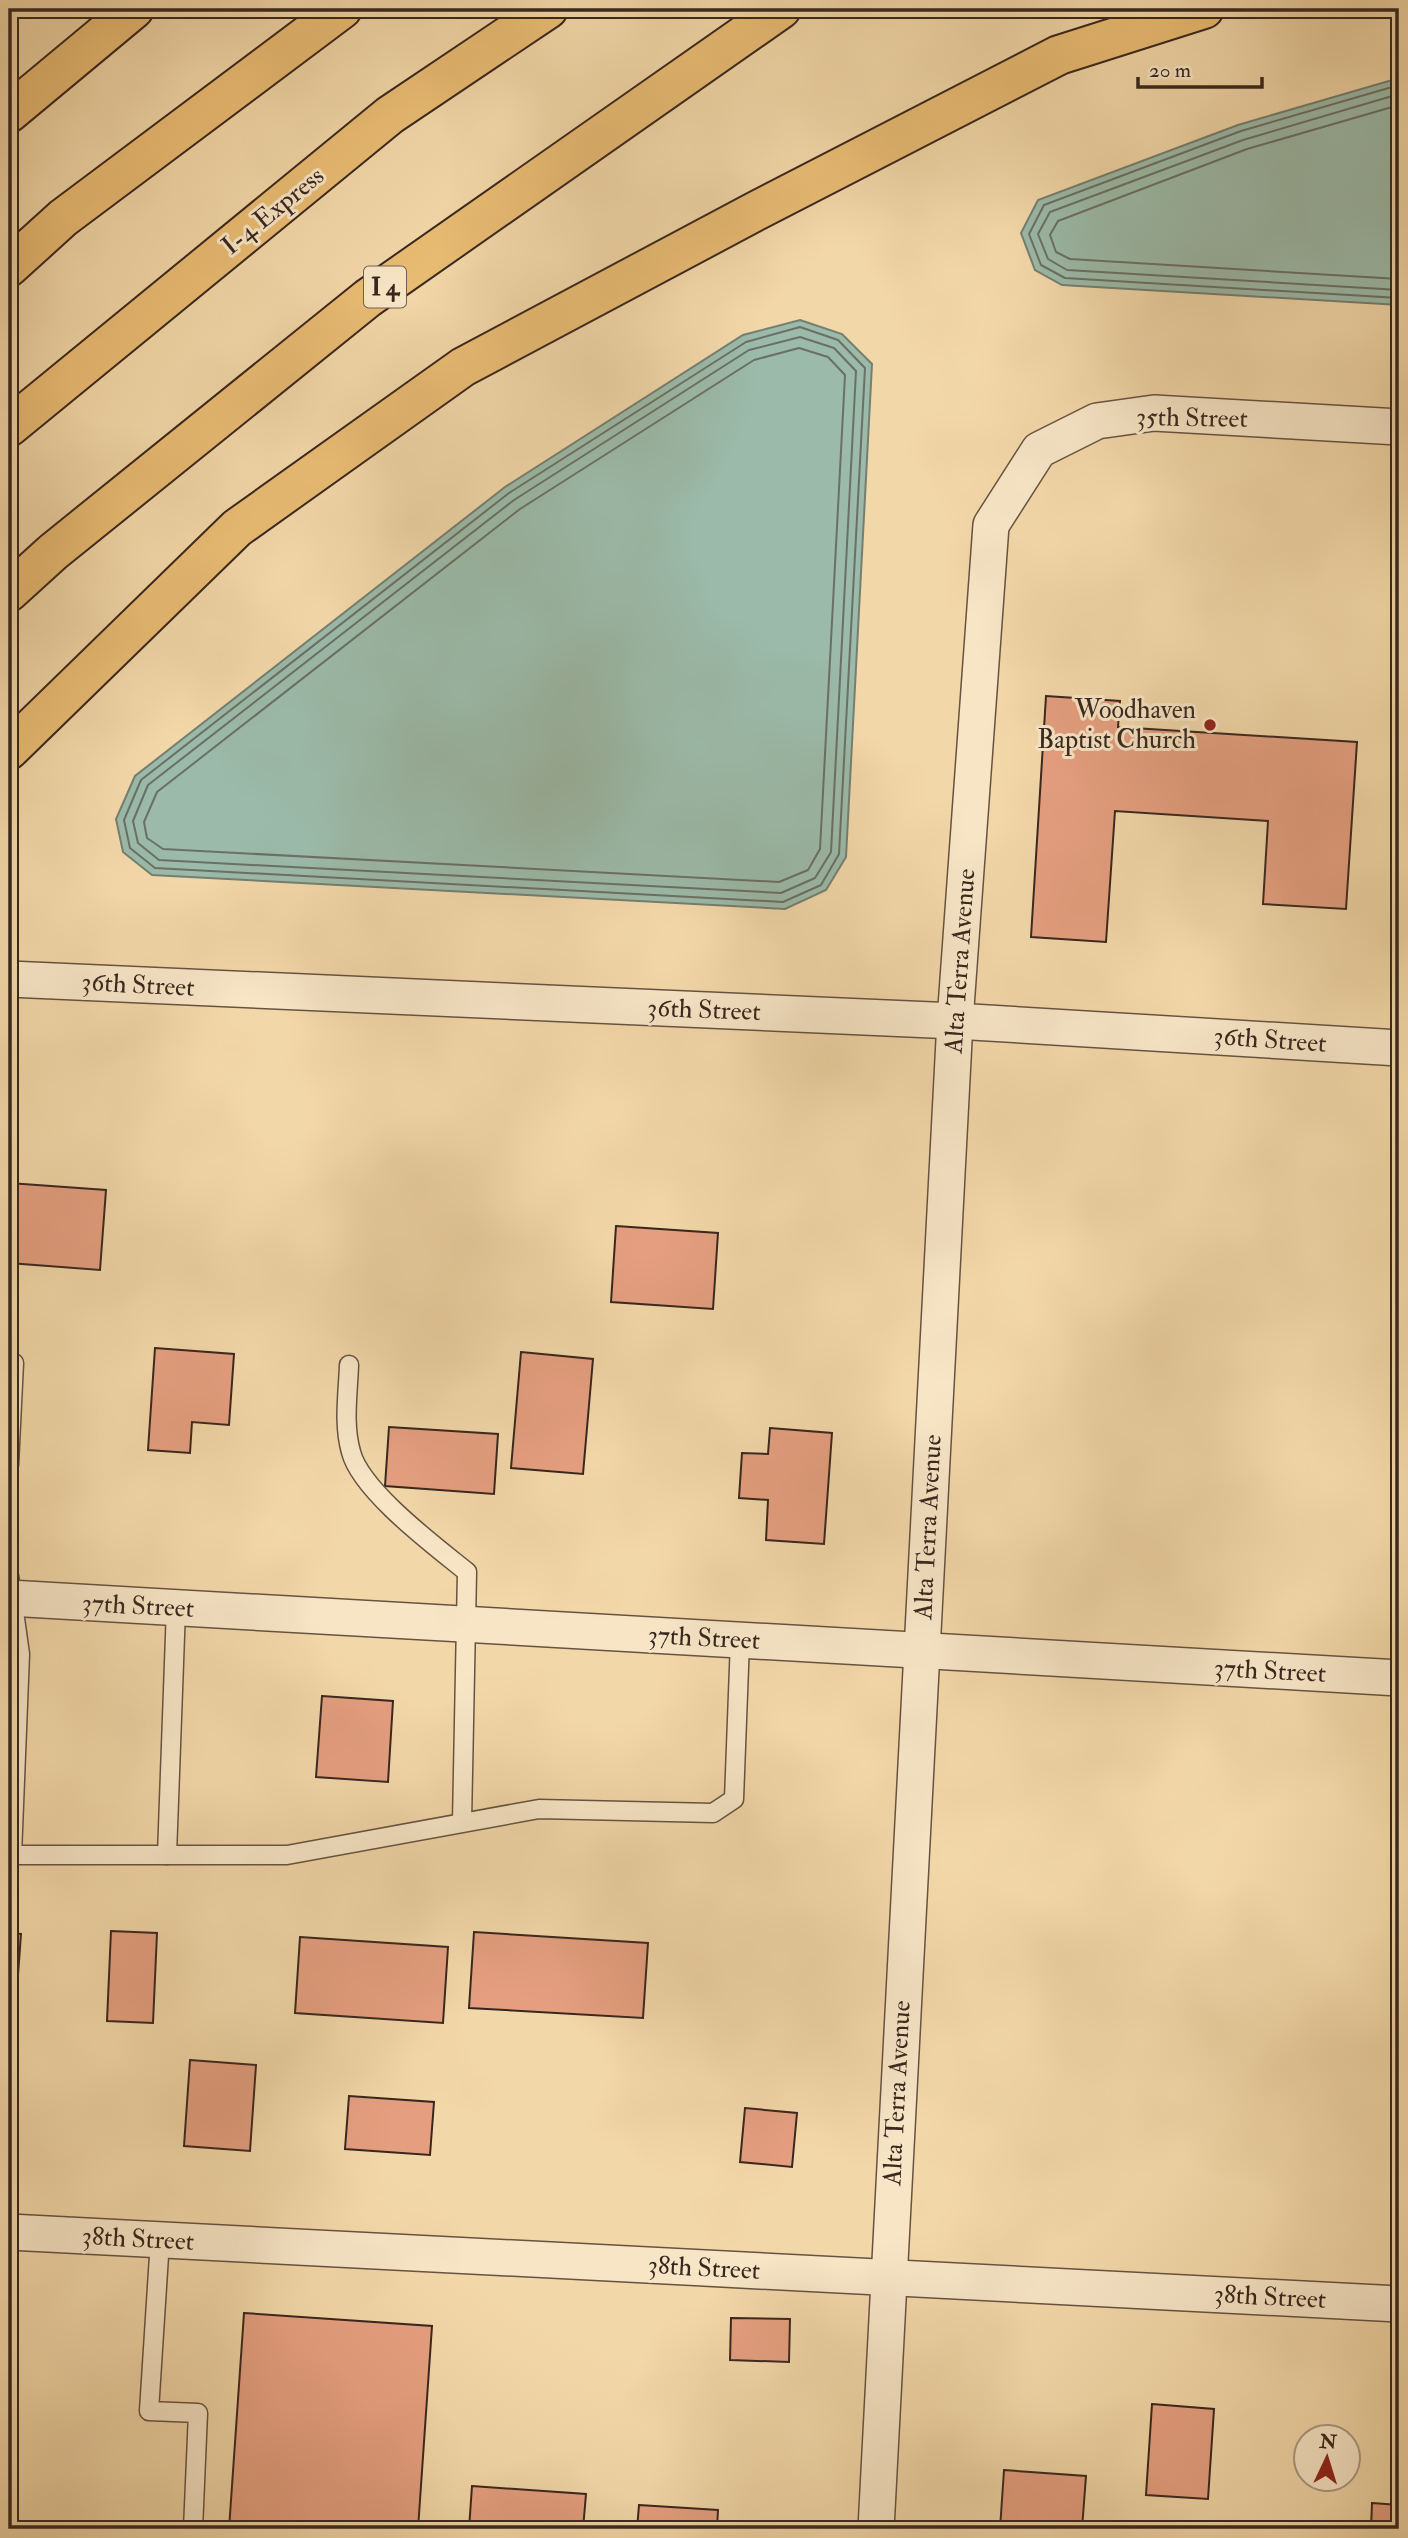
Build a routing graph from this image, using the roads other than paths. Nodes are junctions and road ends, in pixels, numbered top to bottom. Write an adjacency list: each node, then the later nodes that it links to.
1 (134, 9): 6 (highway)
2 (342, 9): 7 (highway)
3 (548, 9): 8 (highway, I-4 Express)
4 (781, 9): 11 (highway, I 4)
5 (1204, 9): 12 (highway)
6 (9, 113)
7 (9, 267)
8 (9, 427)
9 (1399, 427): 10 (street, 35th Street)
10 (991, 525): 14 (street, Alta Terra Avenue)
11 (9, 592)
12 (9, 750)
13 (9, 979): 14 (street, 36th Street)
14 (955, 1021): 15 (street, 36th Street); 23 (street, Alta Terra Avenue)
15 (1399, 1048)
16 (14, 1363): 18 (lane)
17 (349, 1365): 21 (lane)
18 (9, 1465)
19 (10, 1591): 20 (street, 37th Street); 26 (lane)
20 (176, 1608): 21 (street, 37th Street); 27 (lane)
21 (466, 1625): 22 (street, 37th Street); 25 (lane)
22 (740, 1641): 23 (street, 37th Street); 25 (lane)
23 (921, 1650): 24 (street, 37th Street); 30 (street, Alta Terra Avenue)
24 (1399, 1678)
25 (462, 1822): 27 (lane)
26 (11, 1855): 27 (lane)
27 (167, 1855)
28 (9, 2232): 29 (street, 38th Street)
29 (160, 2240): 30 (street, 38th Street); 32 (lane)
30 (888, 2277): 31 (street, 38th Street); 33 (street, Alta Terra Avenue)
31 (1399, 2304)
32 (193, 2529)
33 (876, 2529)

